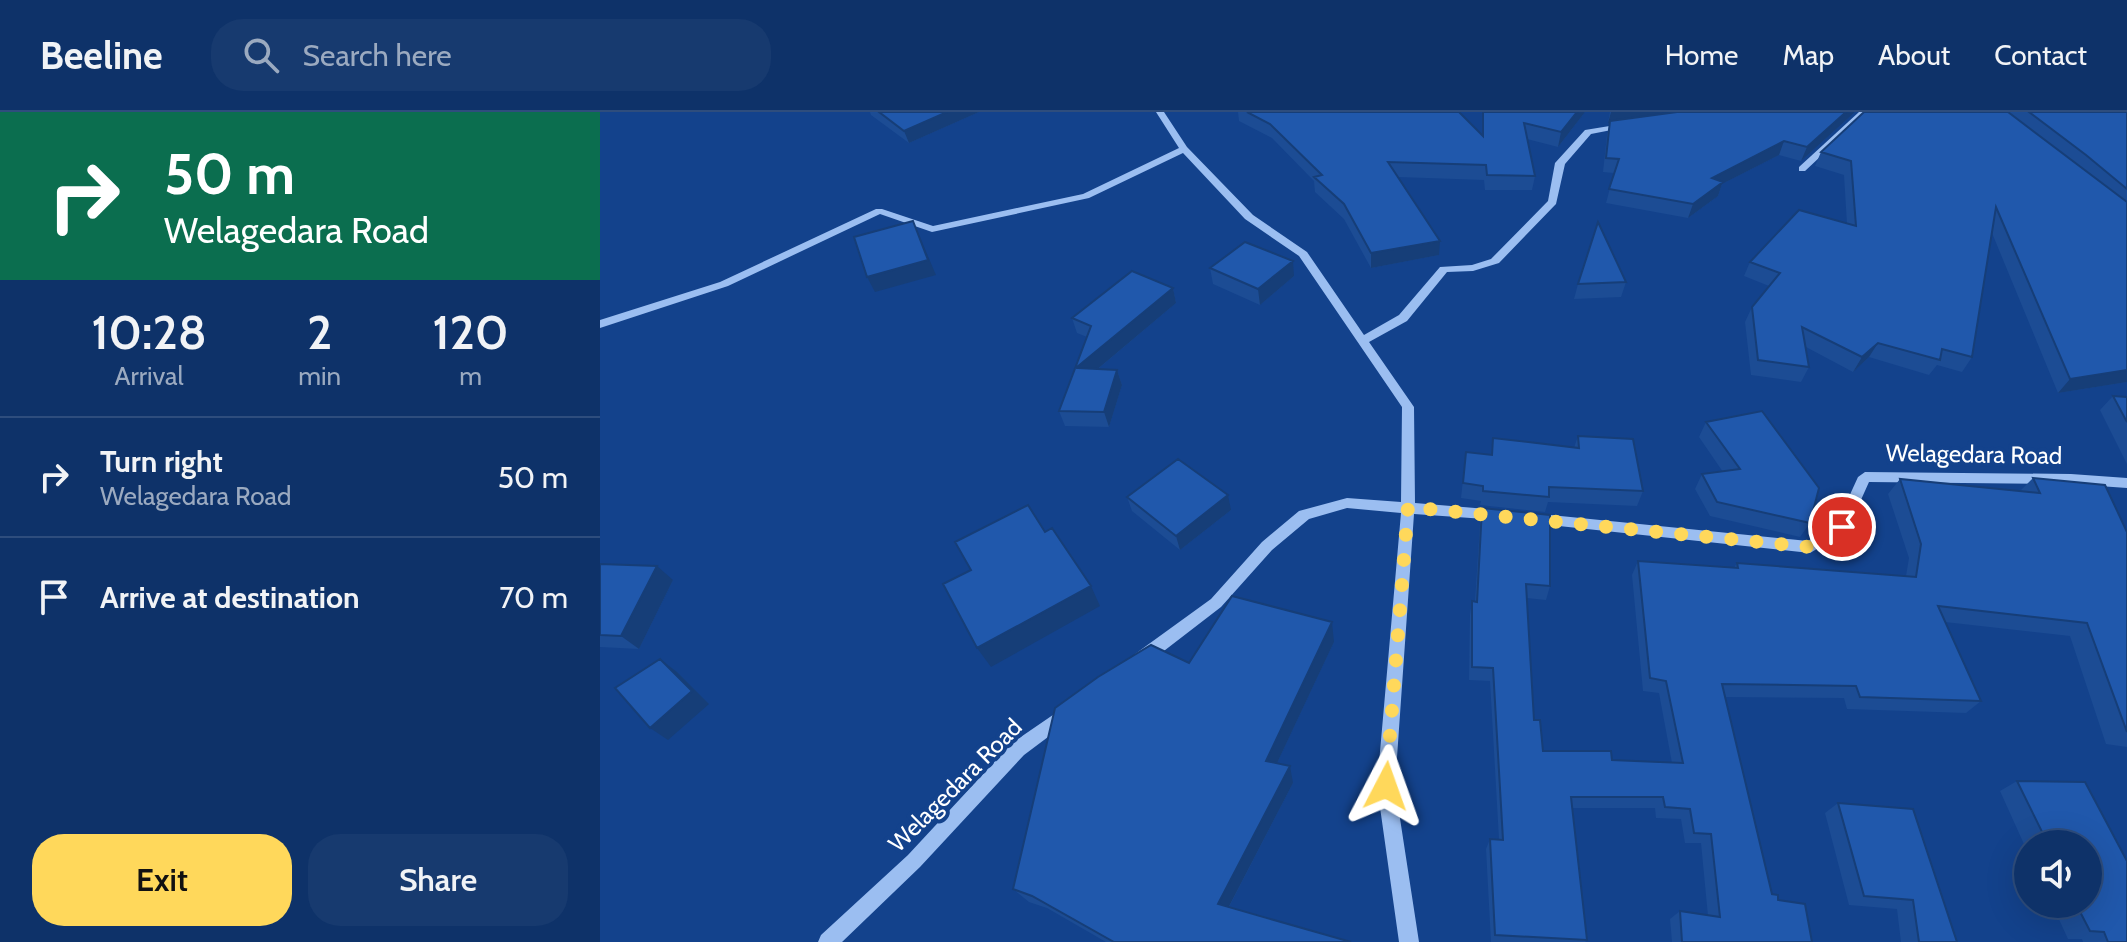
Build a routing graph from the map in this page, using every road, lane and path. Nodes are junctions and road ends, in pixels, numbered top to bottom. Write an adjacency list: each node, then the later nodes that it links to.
1 (1160, 112): 4 (street)
2 (1864, 112): 5 (street)
3 (1644, 124): 7 (street)
4 (1184, 149): 6 (street); 7 (street)
5 (1802, 169)
6 (600, 324)
7 (1362, 341): 9 (street)
8 (2127, 483): 9 (street, Welagedara Road)
9 (1408, 507): 10 (street, Welagedara Road); 13 (street)
10 (1130, 667)
11 (1080, 703): 12 (street, Welagedara Road)
12 (828, 942)
13 (1409, 942)

